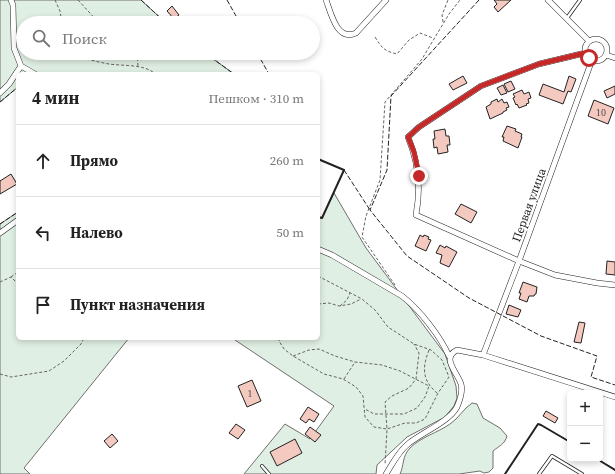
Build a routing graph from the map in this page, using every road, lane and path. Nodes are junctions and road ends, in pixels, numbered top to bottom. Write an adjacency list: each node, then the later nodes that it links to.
1 (11, 0): 17 (street)
2 (55, 0): 10 (path)
3 (78, 0): 11 (path)
4 (326, 0): 5 (street)
5 (386, 0)
6 (448, 0): 13 (path)
7 (460, 0): 13 (path)
8 (548, 0): 12 (street)
9 (580, 0): 12 (lane)
10 (61, 16)
11 (93, 16)
12 (567, 18): 16 (street)
13 (444, 22): 15 (path)
14 (375, 37): 15 (path)
15 (433, 38): 43 (path)
16 (589, 41): 18 (street); 19 (street)
17 (16, 53)
18 (585, 53): 24 (street); 35 (street)
19 (606, 55): 20 (street); 24 (street)
20 (615, 58)
21 (19, 60): 25 (street)
22 (94, 60): 26 (path)
23 (138, 60): 26 (path)
24 (592, 60): 35 (street, Первая улица)
25 (21, 66): 27 (street); 28 (street)
26 (138, 67): 29 (path)
27 (17, 72)
28 (32, 72)
29 (153, 72)
30 (16, 74): 31 (street)
31 (0, 93)
32 (16, 221): 33 (street)
33 (0, 233)
34 (320, 250): 43 (street)
35 (519, 261): 41 (street); 51 (street, Первая улица)
36 (16, 273): 37 (path)
37 (11, 277): 39 (path); 40 (path)
38 (320, 277): 42 (path)
39 (0, 282)
40 (16, 282)
41 (615, 285)
42 (350, 292): 44 (path); 46 (path)
43 (402, 296): 53 (street)
44 (362, 299): 46 (path); 49 (path)
45 (320, 304): 46 (path)
46 (338, 306)
47 (83, 340): 55 (path)
48 (279, 341): 52 (path)
49 (414, 344): 50 (path); 57 (path)
50 (429, 349): 58 (path); 59 (path)
51 (482, 355): 53 (street); 60 (street)
52 (294, 356): 54 (path); 56 (path)
53 (449, 356): 67 (street)
54 (355, 362): 56 (path); 57 (path)
55 (0, 374)
56 (344, 379): 61 (path)
57 (416, 379): 58 (path); 62 (path)
58 (429, 386): 59 (path); 62 (path)
59 (438, 393): 63 (path)
60 (615, 397)
61 (364, 408): 62 (path); 63 (path)
62 (386, 413): 63 (path)
63 (387, 429): 65 (path)
64 (262, 466): 66 (lane)
65 (385, 467)
66 (269, 474)
67 (386, 474)
68 (539, 474): 69 (lane)
69 (582, 474)

